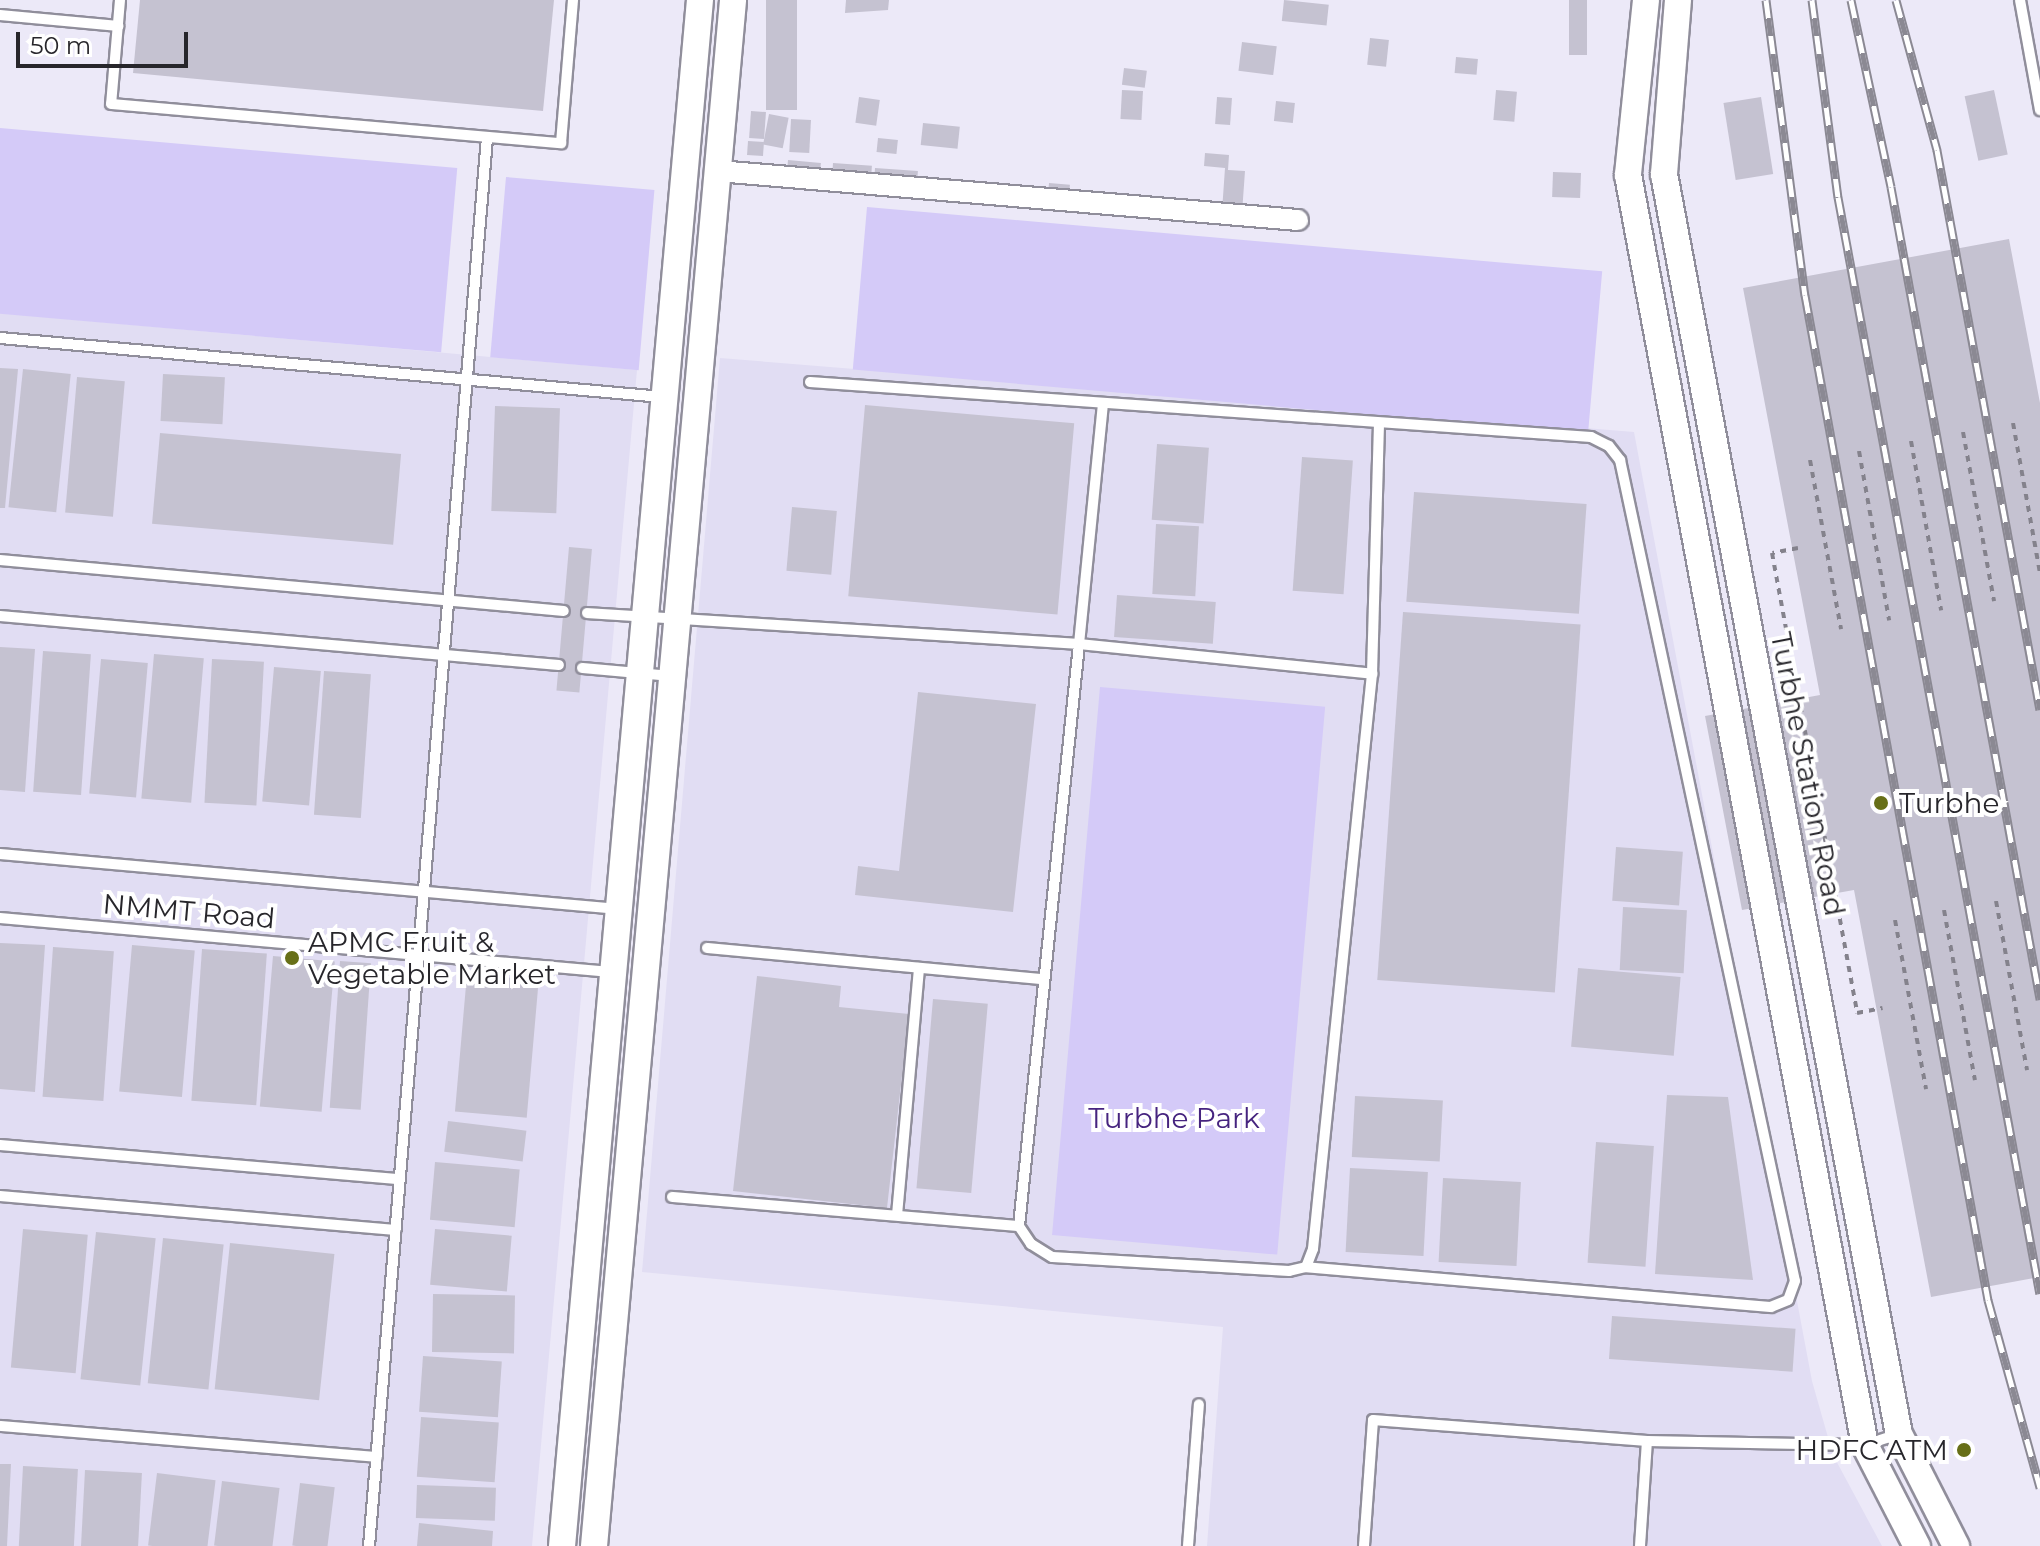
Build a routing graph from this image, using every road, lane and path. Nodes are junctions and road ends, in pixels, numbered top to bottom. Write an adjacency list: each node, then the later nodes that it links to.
1 (120, 0): 9 (lane)
2 (573, 0): 11 (lane)
3 (700, 0): 17 (street)
4 (733, 0): 12 (street)
5 (1646, 0): 20 (street)
6 (1678, 0): 19 (street, Turbhe Station Road)
7 (2020, 0): 10 (lane)
8 (0, 15): 9 (lane)
9 (118, 26): 11 (lane)
10 (2040, 110)
11 (487, 137): 15 (lane)
12 (718, 171): 13 (street); 38 (street)
13 (1298, 220)
14 (0, 338): 15 (lane)
15 (467, 380): 17 (lane); 30 (lane)
16 (810, 382): 18 (lane)
17 (664, 397): 36 (street)
18 (1103, 403): 22 (lane); 40 (lane)
19 (1708, 413): 20 (street); 47 (street, Turbhe Station Road)
20 (1673, 421): 48 (street)
21 (2013, 423): 29 (path)
22 (1379, 424): 45 (lane); 75 (lane)
23 (1963, 432): 31 (path)
24 (1911, 441): 32 (path)
25 (1859, 451): 37 (path)
26 (1810, 460): 39 (path)
27 (1798, 548): 61 (path)
28 (0, 560): 30 (lane)
29 (2040, 573)
30 (448, 600): 33 (lane); 41 (lane)
31 (1994, 601)
32 (1941, 610)
33 (564, 611)
34 (587, 613): 36 (lane)
35 (0, 616): 41 (lane)
36 (645, 618): 38 (lane); 44 (street)
37 (1889, 620)
38 (677, 621): 40 (lane); 46 (street)
39 (1841, 629)
40 (1079, 644): 45 (lane); 60 (lane)
41 (444, 655): 42 (lane); 50 (lane)
42 (559, 665)
43 (582, 668): 44 (lane)
44 (640, 673): 46 (lane); 55 (street)
45 (1372, 674): 75 (lane)
46 (672, 676): 55 (street)
47 (1779, 790): 48 (street); 66 (street, Turbhe Station Road)
48 (1743, 796): 67 (street)
49 (0, 854): 50 (lane)
50 (424, 891): 55 (lane); 57 (lane)
51 (1996, 901): 62 (path)
52 (1944, 910): 63 (path)
53 (0, 918): 57 (lane, NMMT Road)
54 (1895, 920): 64 (path)
55 (630, 928): 59 (street); 69 (street)
56 (707, 948): 58 (lane)
57 (419, 955): 59 (lane, NMMT Road); 68 (lane)
58 (919, 968): 60 (lane); 72 (lane)
59 (613, 972): 69 (street)
60 (1044, 979): 73 (lane)
61 (1883, 1008)
62 (2027, 1070)
63 (1975, 1080)
64 (1926, 1089)
65 (0, 1145): 68 (lane)
66 (1846, 1155): 67 (street); 78 (street, Turbhe Station Road)
67 (1812, 1162): 80 (street)
68 (400, 1179): 74 (lane)
69 (612, 1185): 83 (street); 84 (street)
70 (0, 1196): 74 (lane)
71 (672, 1197): 72 (lane)
72 (897, 1215): 73 (lane)
73 (1019, 1226): 75 (lane)
74 (396, 1230): 81 (lane)
75 (1306, 1267)
76 (1199, 1404): 85 (lane)
77 (0, 1426): 81 (lane)
78 (1899, 1434): 80 (lane); 89 (street, Turbhe Station Road)
79 (1647, 1441): 80 (lane); 86 (lane); 87 (lane)
80 (1865, 1445): 88 (street)
81 (377, 1457): 82 (lane)
82 (369, 1546)
83 (562, 1546)
84 (594, 1546)
85 (1188, 1546)
86 (1364, 1546)
87 (1640, 1546)
88 (1917, 1546)
89 (1956, 1546)

